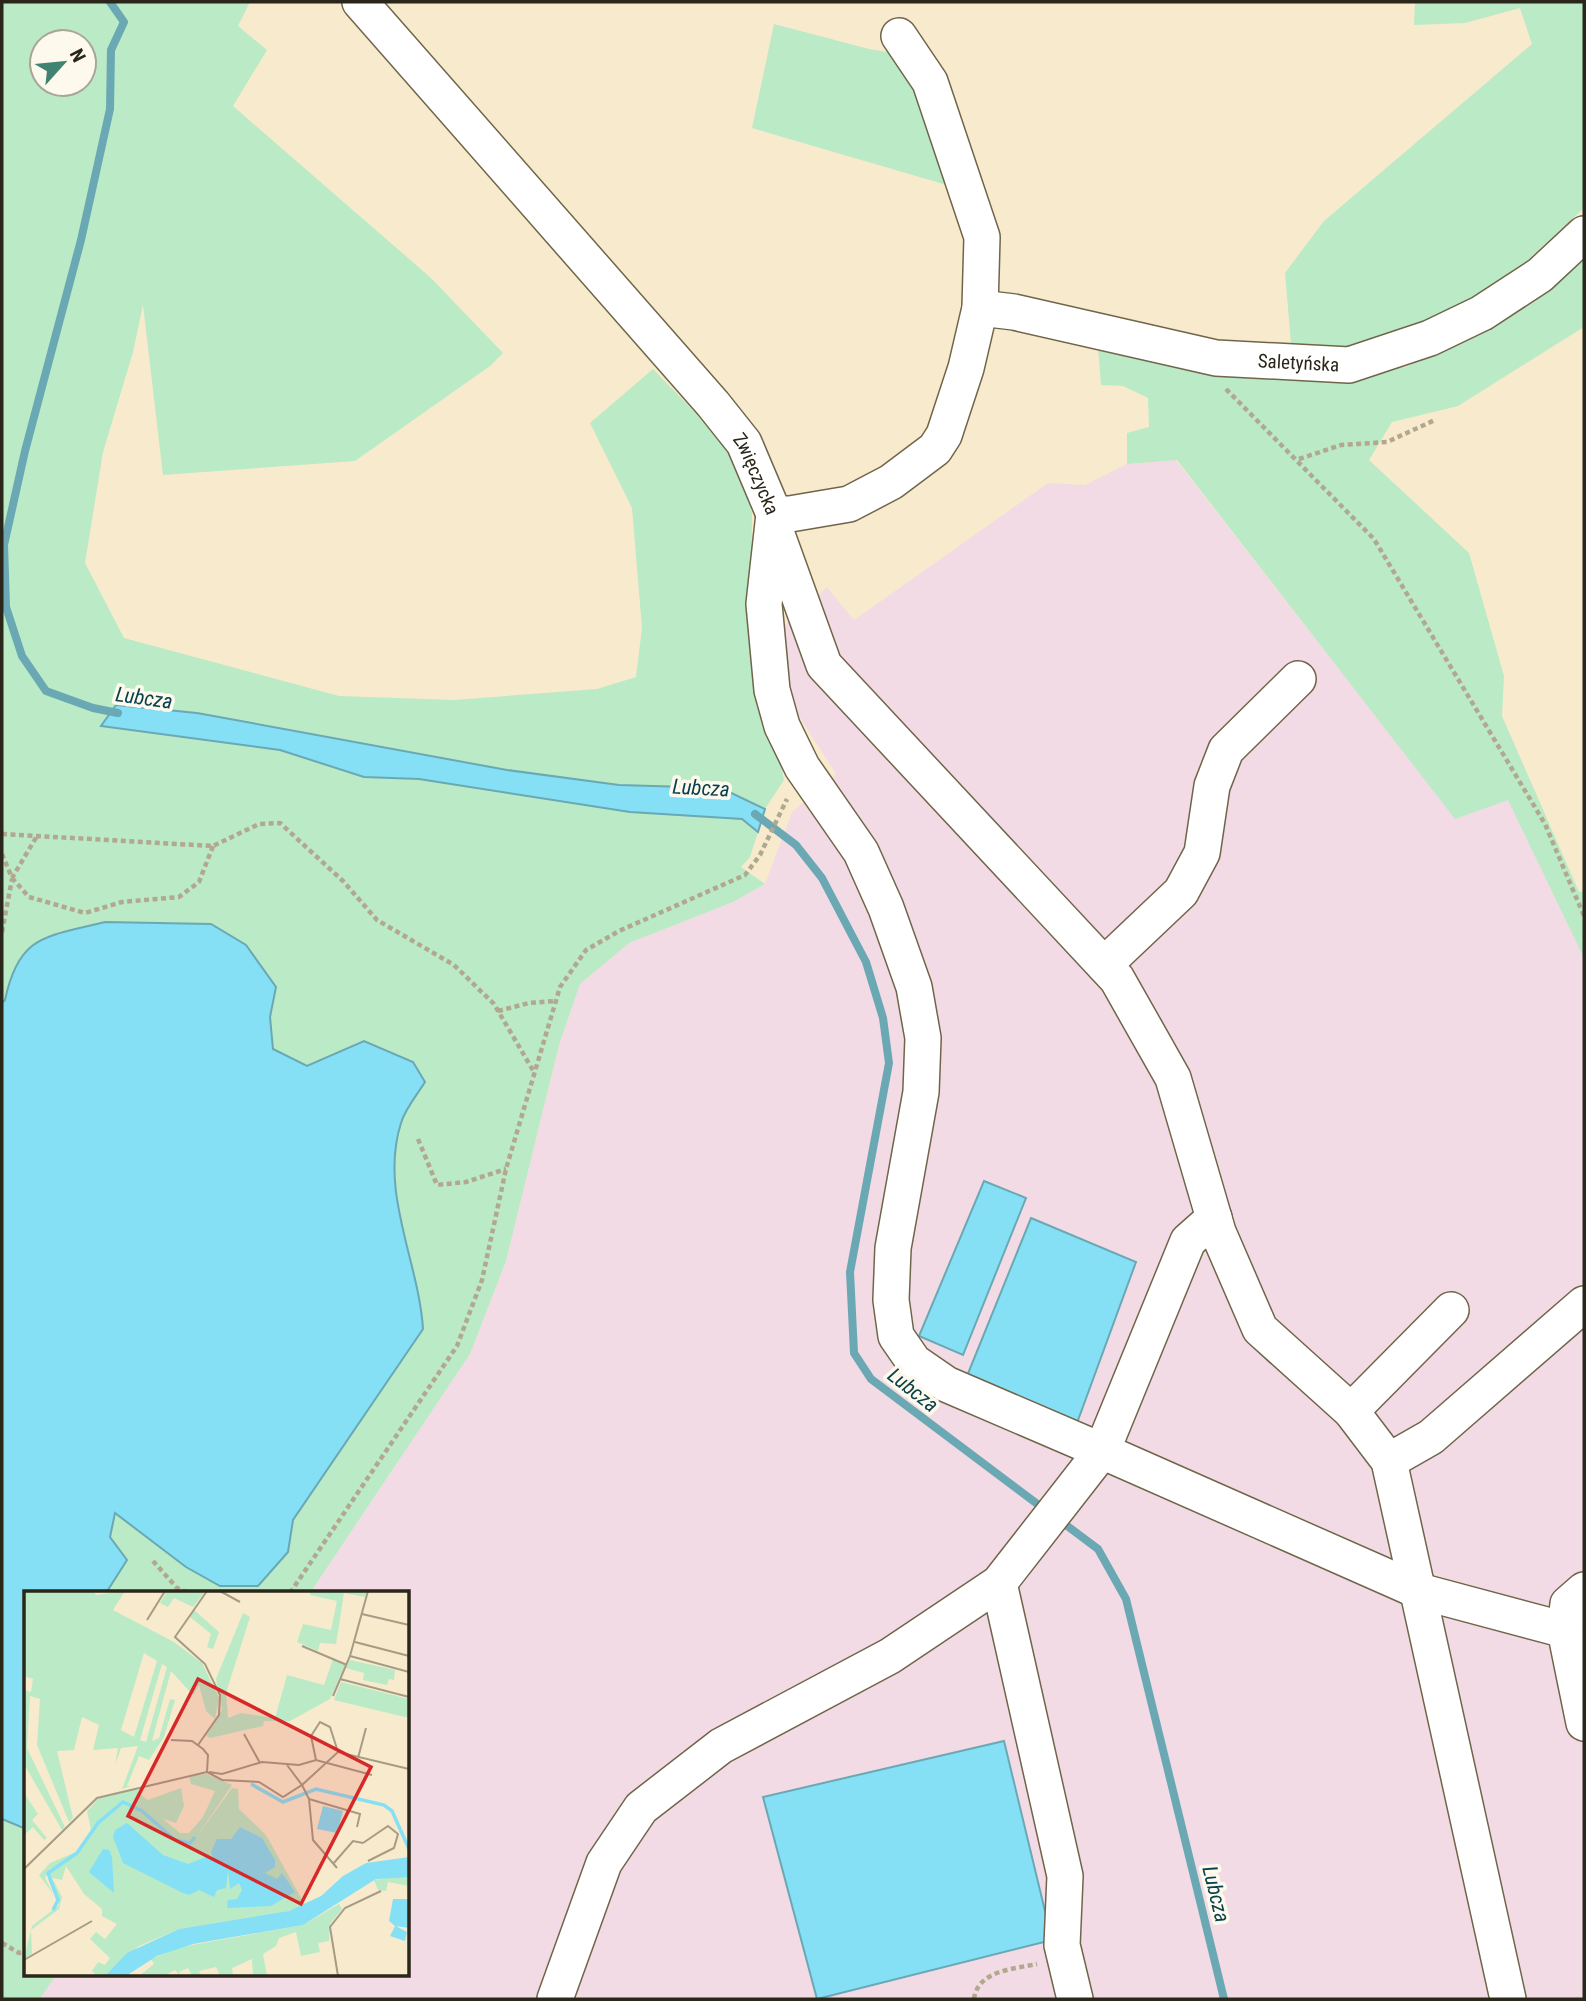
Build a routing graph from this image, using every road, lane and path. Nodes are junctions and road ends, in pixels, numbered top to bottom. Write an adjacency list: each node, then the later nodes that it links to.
1 (359, 2): 8 (street, Zwięczycka)
2 (899, 36): 4 (street, Zwięczycka)
3 (1584, 234): 5 (street, Saletyńska)
4 (980, 308): 5 (street, Saletyńska); 8 (street, Zwięczycka)
5 (1216, 358): 7 (path)
6 (1435, 420): 7 (path)
7 (1299, 459): 16 (path)
8 (773, 519): 18 (street); 28 (street)
9 (1298, 679): 18 (street)
10 (783, 808): 19 (path)
11 (2, 834): 12 (path)
12 (37, 836): 13 (path); 15 (path)
13 (213, 846): 15 (path); 20 (path)
14 (2, 853): 15 (path)
15 (12, 878): 17 (path)
16 (1584, 916)
17 (2, 932)
18 (1104, 965): 24 (street)
19 (556, 1001): 20 (path); 21 (path)
20 (498, 1011): 21 (path)
21 (535, 1073): 23 (path)
22 (418, 1139): 23 (path)
23 (506, 1169): 34 (path)
24 (1214, 1218): 27 (street); 28 (street)
25 (1584, 1304): 29 (street)
26 (1451, 1310): 27 (street)
27 (1351, 1411): 29 (street)
28 (1102, 1451): 31 (street); 35 (street)
29 (1389, 1461): 35 (street)
30 (153, 1561): 33 (path)
31 (999, 1583): 40 (street); 41 (street)
32 (1584, 1590): 36 (street)
33 (184, 1591)
34 (291, 1591)
35 (1419, 1591): 36 (street); 44 (street)
36 (1564, 1630): 37 (street)
37 (1584, 1723)
38 (2, 1943): 39 (path)
39 (24, 1952)
40 (1065, 1956): 42 (path); 43 (street)
41 (555, 1999)
42 (974, 1999)
43 (1075, 1999)
44 (1508, 1999)

